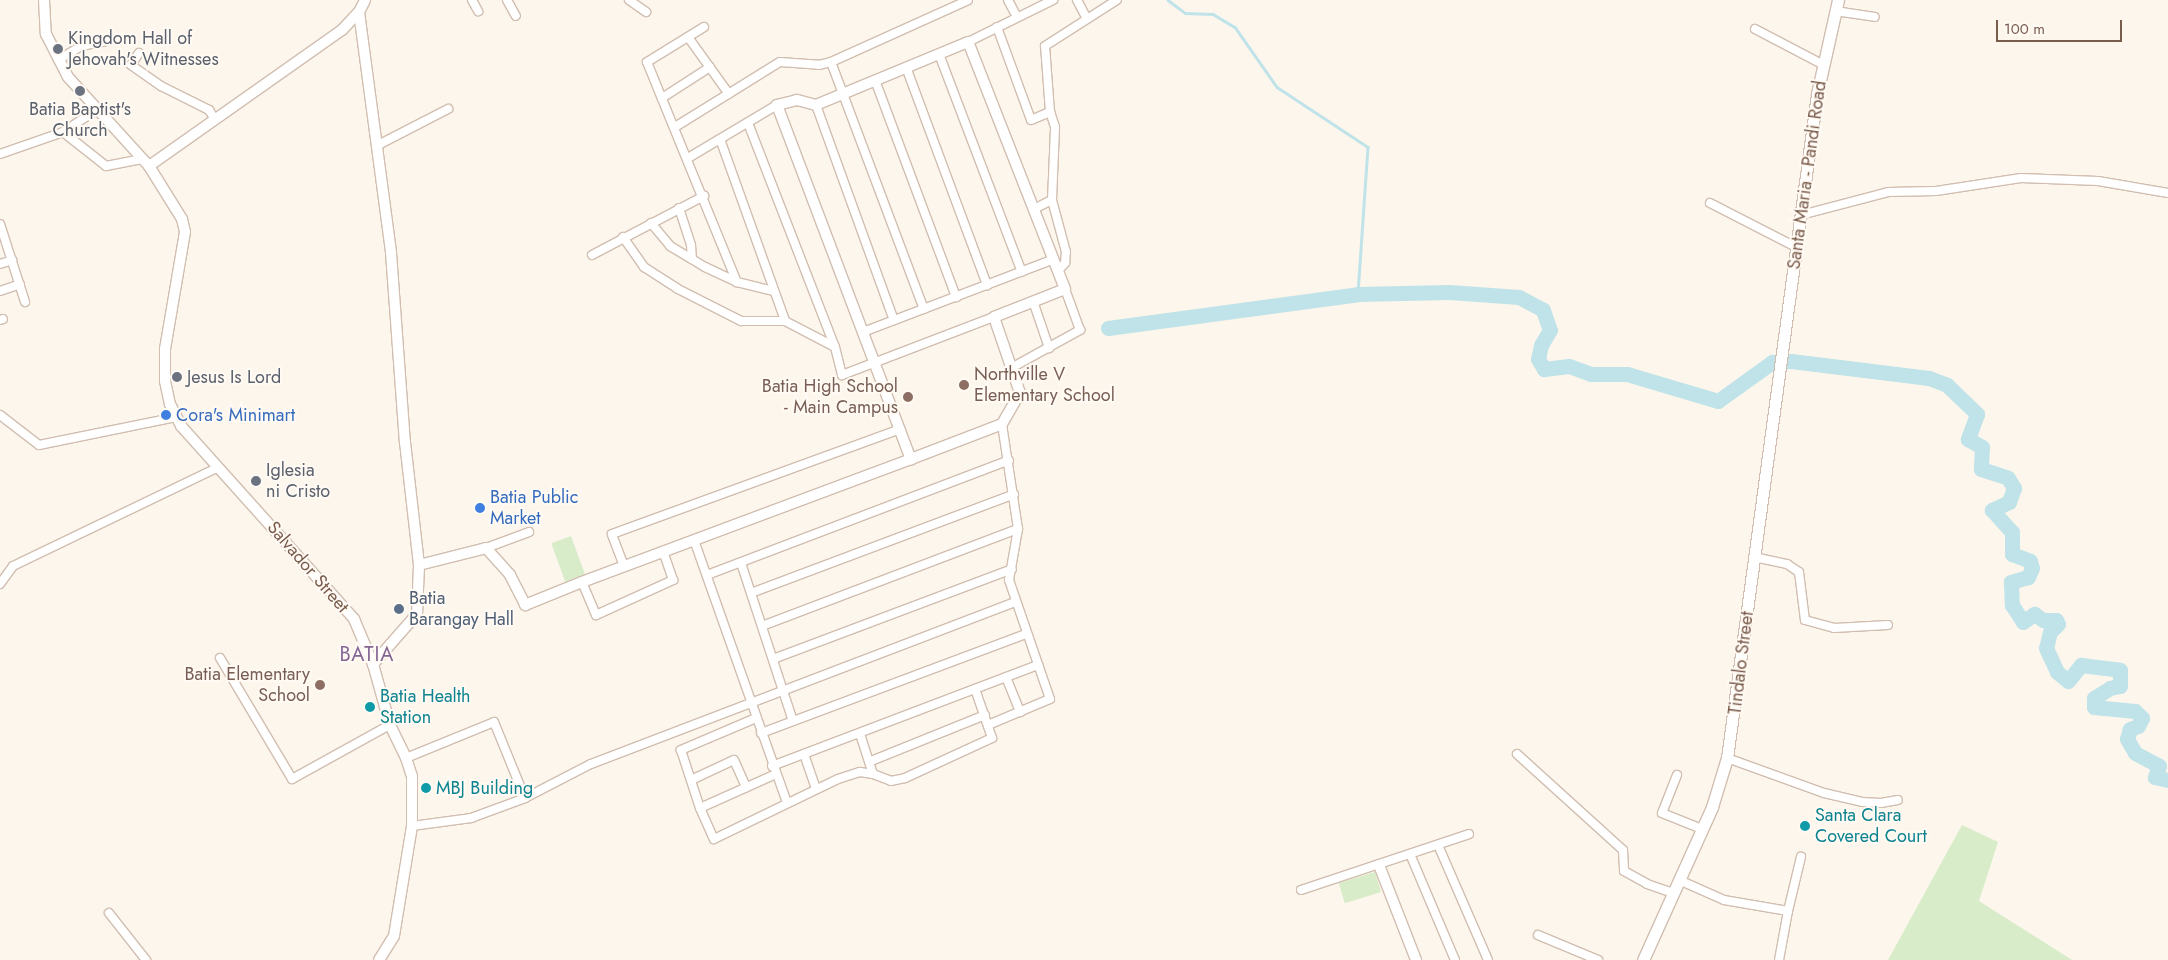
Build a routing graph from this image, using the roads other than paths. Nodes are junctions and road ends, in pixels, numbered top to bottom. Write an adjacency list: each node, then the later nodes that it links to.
1 (44, 0): 29 (street, Salvador Street)
2 (365, 0): 15 (street)
3 (472, 0): 14 (street)
4 (507, 0): 17 (street)
5 (629, 0): 16 (street)
6 (968, 0): 30 (street)
7 (1008, 0): 18 (street)
8 (1053, 0): 11 (street)
9 (1077, 0): 20 (street)
10 (1117, 0): 12 (street)
11 (1042, 2): 18 (street)
12 (1107, 3): 20 (street)
13 (1836, 5): 19 (street); 31 (main road, Santa Maria - Pandi Road)
14 (478, 11)
15 (359, 12): 43 (street); 48 (street)
16 (646, 12)
17 (516, 16)
18 (1018, 17): 22 (street)
19 (1875, 17)
20 (1087, 19): 42 (street)
21 (704, 27): 24 (street)
22 (998, 27): 26 (street); 42 (street)
23 (1755, 29): 31 (street)
24 (688, 37): 32 (street); 37 (street)
25 (106, 41): 29 (street)
26 (968, 42): 28 (street); 57 (street)
27 (139, 53): 43 (street)
28 (939, 54): 33 (street); 70 (street)
29 (58, 60): 40 (street, Salvador Street)
30 (831, 62): 35 (street); 36 (street)
31 (1822, 64): 58 (main road, Santa Maria - Pandi Road)
32 (710, 67): 35 (street); 37 (street)
33 (906, 67): 34 (street); 73 (street)
34 (875, 80): 36 (street); 77 (street)
35 (729, 94): 45 (street)
36 (843, 94): 39 (street); 80 (street)
37 (662, 98): 45 (street)
38 (777, 105): 39 (street); 44 (street); 84 (street)
39 (816, 105): 82 (street)
40 (98, 109): 46 (street); 51 (street, Salvador Street)
41 (448, 109): 48 (street)
42 (1050, 112): 54 (street)
43 (214, 118): 51 (street)
44 (748, 123): 47 (street); 85 (street)
45 (675, 127): 50 (street)
46 (63, 132): 49 (street); 51 (street)
47 (720, 139): 50 (street); 76 (street)
48 (378, 145): 105 (street)
49 (0, 154)
50 (688, 158): 53 (street)
51 (146, 163): 90 (street, Salvador Street)
52 (2168, 193): 58 (street)
53 (704, 196): 56 (street); 71 (street)
54 (1052, 200): 57 (street); 69 (street)
55 (1710, 203): 63 (street)
56 (679, 208): 59 (street); 65 (street)
57 (1034, 209): 67 (street)
58 (1801, 215): 63 (main road, Santa Maria - Pandi Road)
59 (651, 223): 62 (street); 65 (street)
60 (0, 224): 61 (street)
61 (2, 235): 66 (street)
62 (623, 237): 64 (street); 83 (street)
63 (1796, 247): 87 (main road, Santa Maria - Pandi Road)
64 (592, 255)
65 (692, 259): 71 (street)
66 (12, 260): 68 (street); 72 (street)
67 (1054, 260): 69 (street); 70 (street)
68 (0, 264)
69 (1058, 270): 74 (street)
70 (1022, 272): 73 (street)
71 (737, 282): 76 (street)
72 (20, 284): 75 (street); 79 (street)
73 (987, 285): 77 (street)
74 (1065, 289): 78 (street); 86 (street)
75 (0, 291)
76 (774, 291): 83 (street)
77 (956, 297): 80 (street)
78 (1033, 301): 81 (street); 86 (street)
79 (25, 302)
80 (924, 309): 82 (street)
81 (994, 317): 88 (street); 89 (street)
82 (894, 320): 84 (street)
83 (785, 321): 85 (street)
84 (863, 332): 88 (street)
85 (835, 347): 88 (street)
86 (1049, 348): 89 (street)
87 (1784, 351): 103 (main road, Tindalo Street)
88 (874, 362): 93 (street)
89 (1013, 367): 92 (street)
90 (177, 417): 91 (street); 96 (street, Salvador Street)
91 (2, 419)
92 (1002, 424): 94 (street); 95 (street)
93 (900, 429): 94 (street); 106 (street)
94 (911, 459): 100 (street)
95 (1009, 460): 97 (street); 104 (street)
96 (217, 468): 110 (street); 118 (street, Salvador Street)
97 (1014, 494): 98 (street); 111 (street)
98 (1018, 529): 107 (street); 114 (street)
99 (529, 532): 101 (street)
100 (694, 540): 102 (street); 108 (street)
101 (486, 548): 105 (street); 109 (street)
102 (663, 552): 106 (street); 109 (street)
103 (1754, 557): 113 (street); 135 (main road, Tindalo Street)
104 (741, 563): 108 (street); 111 (street)
105 (419, 565): 118 (street)
106 (624, 566): 109 (street)
107 (1012, 569): 112 (street); 117 (street)
108 (707, 575): 123 (street)
109 (582, 582)
110 (0, 584)
111 (750, 593): 114 (street)
112 (1015, 602): 115 (street); 121 (street)
113 (1888, 625)
114 (762, 626): 117 (street)
115 (1026, 634): 119 (street); 127 (street)
116 (220, 658): 129 (street)
117 (772, 659): 121 (street)
118 (373, 664): 129 (street, Salvador Street)
119 (1038, 665): 120 (street); 124 (street)
120 (1006, 678): 122 (street); 124 (street)
121 (783, 689): 123 (street); 127 (street)
122 (975, 689): 125 (street); 131 (street)
123 (750, 702): 126 (street); 144 (street)
124 (1020, 712): 128 (street)
125 (985, 715): 128 (street); 136 (street)
126 (756, 718): 130 (street); 141 (street)
127 (794, 721): 130 (street)
128 (988, 725): 139 (street)
129 (390, 726): 134 (street, Salvador Street)
130 (761, 733): 137 (street)
131 (860, 734): 132 (street); 136 (street)
132 (804, 754): 137 (street); 143 (street)
133 (1517, 754): 157 (street)
134 (406, 758): 144 (street); 148 (street, Salvador Street)
135 (1728, 758): 145 (street); 149 (main road, Tindalo Street)
136 (871, 761): 139 (street)
137 (772, 766): 138 (street)
138 (776, 774): 142 (street); 146 (street)
139 (873, 774): 143 (street)
140 (1677, 775): 149 (street)
141 (691, 780): 142 (street); 147 (street)
142 (746, 787): 147 (street)
143 (816, 788): 146 (street)
144 (525, 798): 148 (street)
145 (1898, 800)
146 (787, 803): 147 (street)
147 (700, 808)
148 (412, 826): 162 (street, Salvador Street)
149 (1702, 829): 155 (main road, Tindalo Street)
150 (1468, 834): 151 (street)
151 (1438, 845): 152 (street); 165 (street)
152 (1410, 854): 154 (street); 164 (street)
153 (1801, 857): 158 (street)
154 (1379, 865): 156 (street); 163 (street)
155 (1679, 880): 157 (main road, Tindalo Street); 158 (street)
156 (1301, 890)
157 (1673, 892): 167 (main road, Tindalo Street)
158 (1788, 910): 168 (street)
159 (109, 913): 161 (street)
160 (1538, 934): 166 (street)
161 (146, 960)
162 (379, 960)
163 (1416, 960)
164 (1455, 960)
165 (1488, 960)
166 (1598, 960)
167 (1643, 960)
168 (1779, 960)

